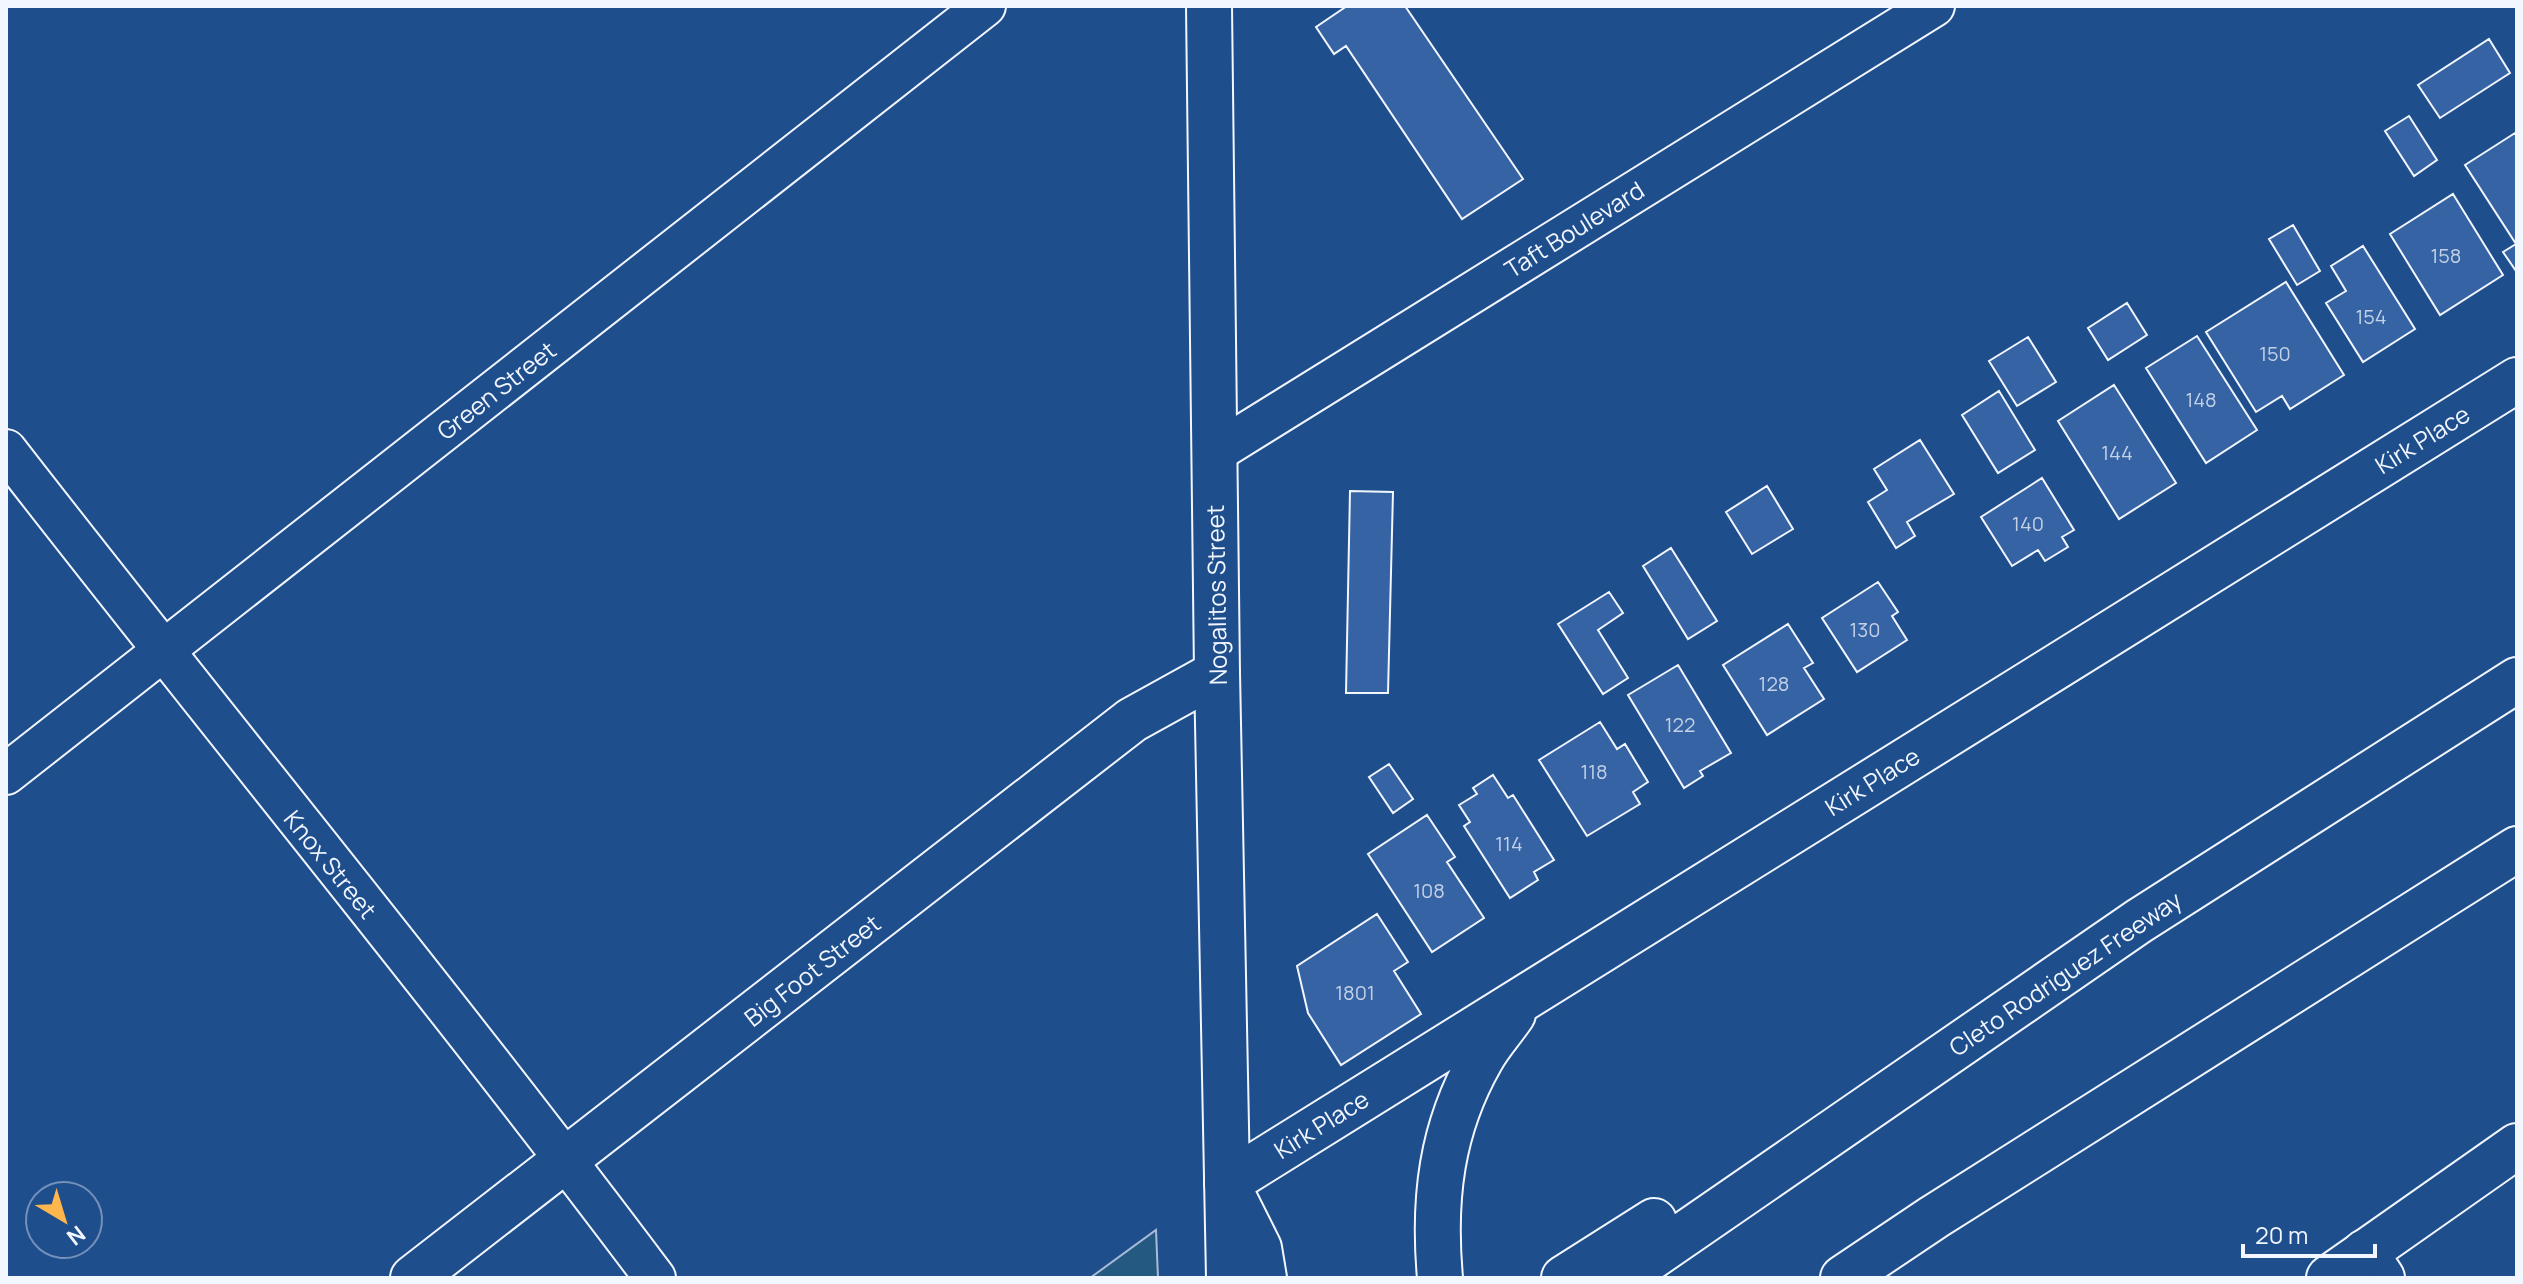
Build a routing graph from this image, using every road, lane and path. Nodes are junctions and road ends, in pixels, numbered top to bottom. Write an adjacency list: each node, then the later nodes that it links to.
1 (985, 6): 7 (street, Green Street)
2 (1209, 6): 6 (main road, Nogalitos Street)
3 (1934, 6): 6 (street, Taft Boulevard)
4 (2517, 380): 12 (main road, Kirk Place)
5 (6, 450): 7 (street, Knox Street)
6 (1214, 453): 8 (main road, Nogalitos Street)
7 (162, 652): 10 (street, Green Street); 14 (street, Knox Street)
8 (1217, 673): 14 (main road, Big Foot Street); 15 (main road, Nogalitos Street)
9 (2517, 680): 18 (main road, Cleto Rodriguez Freeway)
10 (6, 774)
11 (2517, 849): 16 (main road)
12 (1526, 996): 15 (main road, Kirk Place); 23 (main road)
13 (2517, 1146): 17 (main road)
14 (567, 1160): 19 (main road, Big Foot Street); 20 (street, Knox Street)
15 (1227, 1183): 21 (main road, Nogalitos Street); 22 (main road, Nogalitos Street)
16 (1934, 1217): 25 (main road); 26 (main road)
17 (2374, 1265): 27 (main road)
18 (1611, 1266): 24 (main road, Cleto Rodriguez Freeway)
19 (413, 1278)
20 (655, 1278)
21 (1229, 1278)
22 (1264, 1278)
23 (1440, 1278)
24 (1564, 1278)
25 (1843, 1278)
26 (1866, 1278)
27 (2329, 1278)

